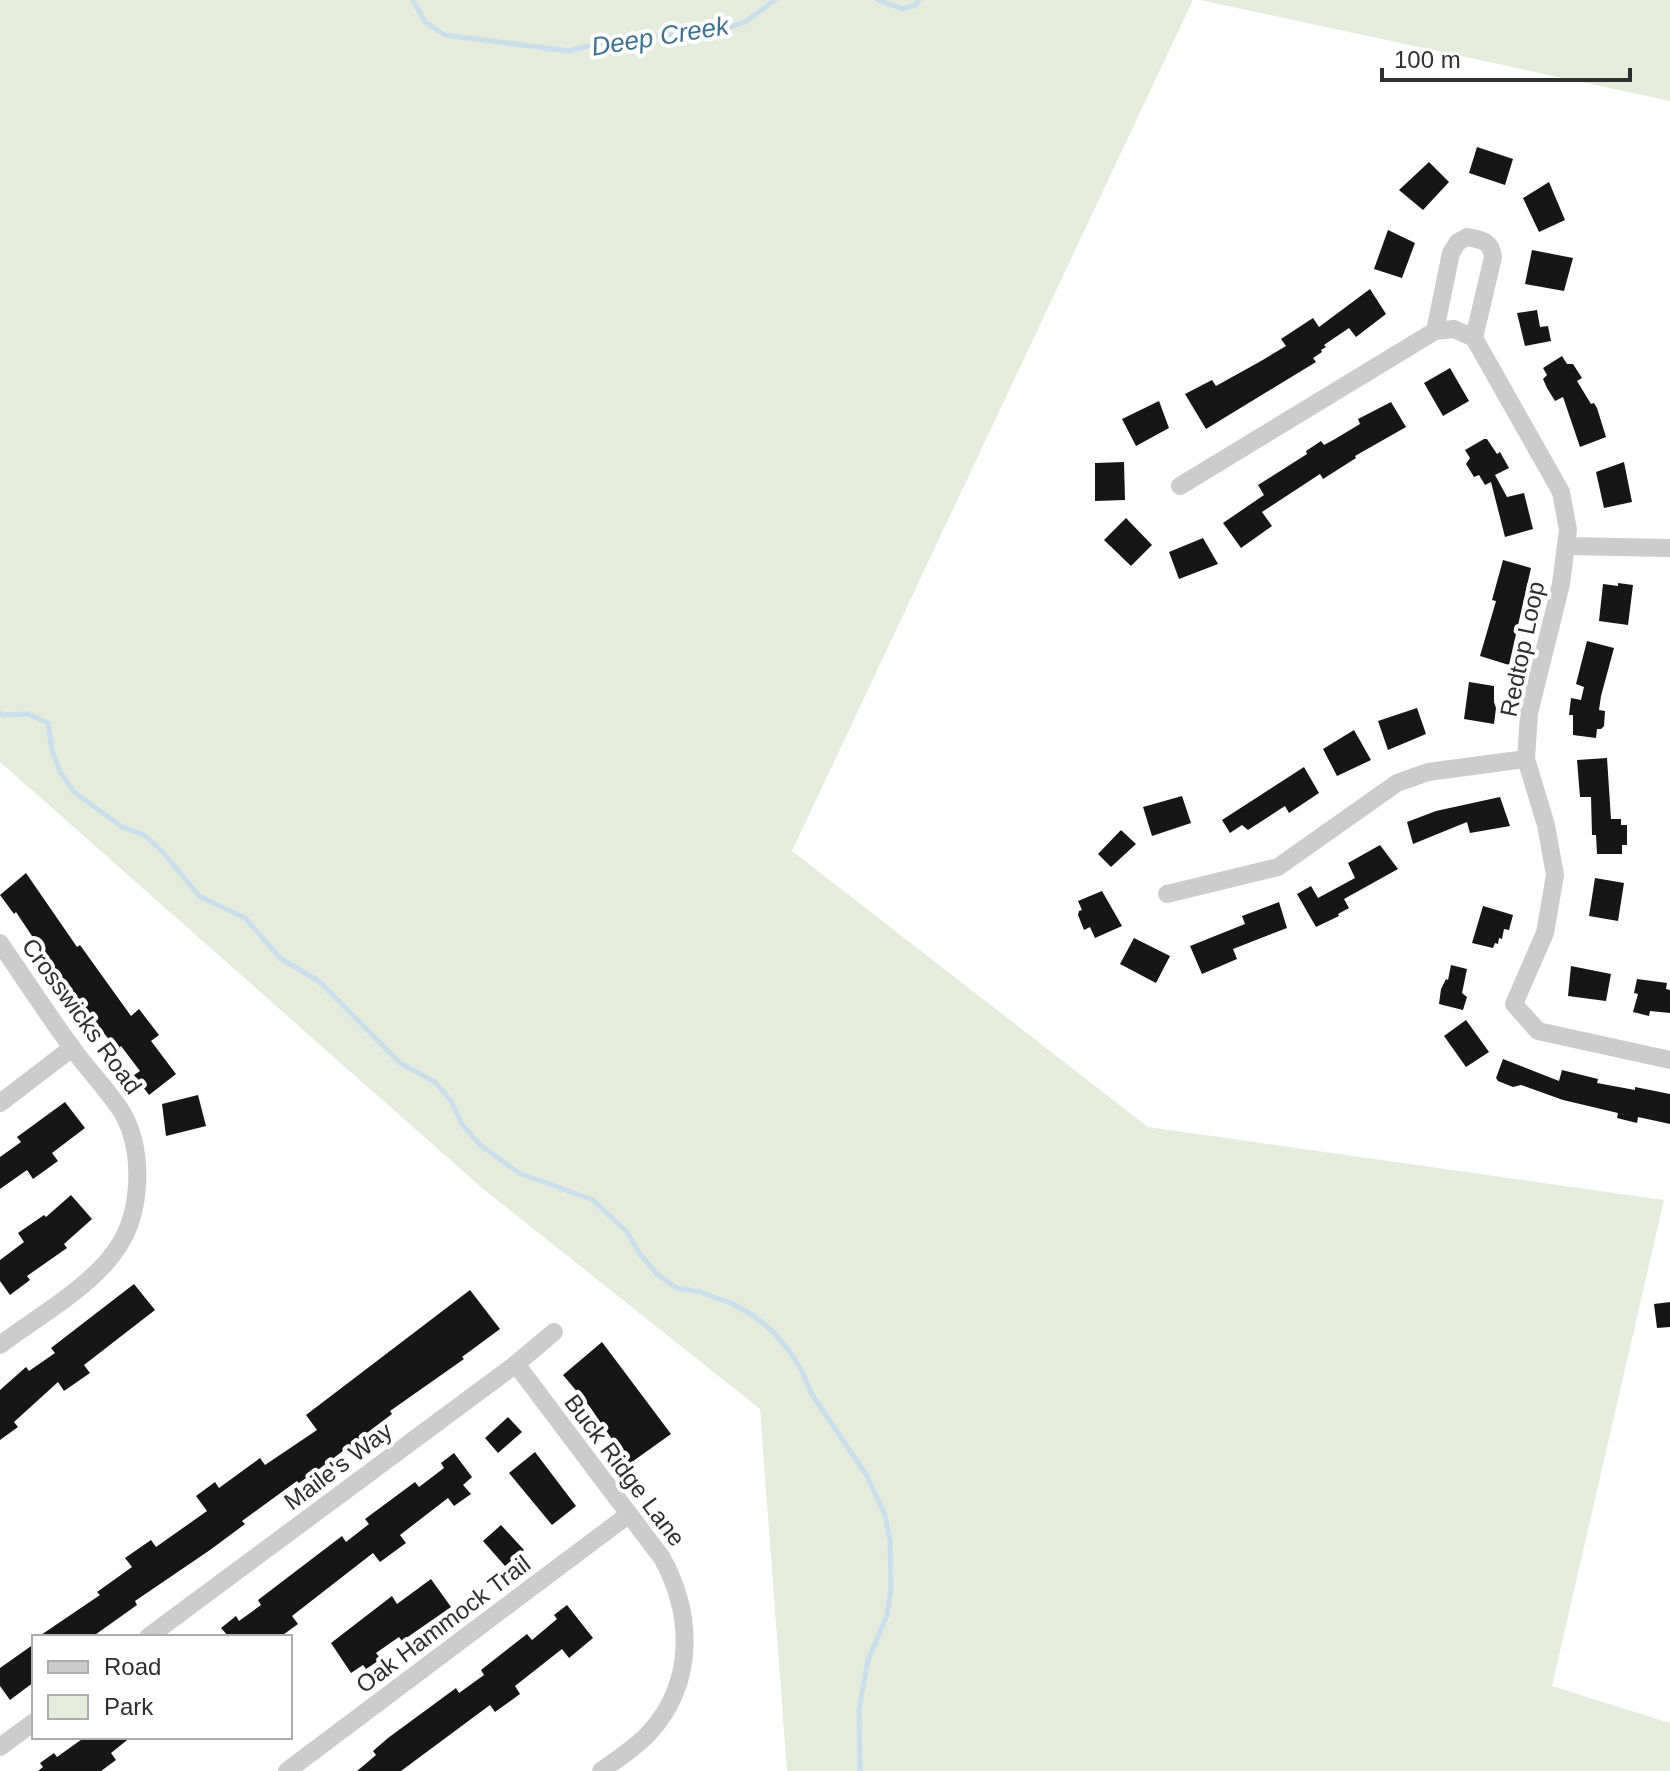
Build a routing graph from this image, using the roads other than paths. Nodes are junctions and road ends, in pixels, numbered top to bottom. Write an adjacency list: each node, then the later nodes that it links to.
1 (1435, 331): 2 (street); 2 (street); 3 (street)
2 (1474, 338): 4 (street, Redtop Loop)
3 (1180, 486)
4 (1566, 546): 5 (street); 6 (street, Redtop Loop)
5 (1670, 548)
6 (1526, 759): 7 (street); 10 (street, Redtop Loop)
7 (1167, 894)
8 (0, 943): 9 (street, Crosswicks Road)
9 (72, 1048): 11 (street); 13 (street, Crosswicks Road)
10 (1670, 1060)
11 (0, 1103)
12 (554, 1332): 14 (street, Maile's Way)
13 (0, 1345)
14 (516, 1364): 15 (street, Buck Ridge Lane); 16 (street, Maile's Way)
15 (628, 1515): 19 (street, Oak Hammock Trail); 20 (street, Buck Ridge Lane)
16 (151, 1635)
17 (32, 1723): 18 (street)
18 (0, 1747)
19 (287, 1771)
20 (601, 1771)

